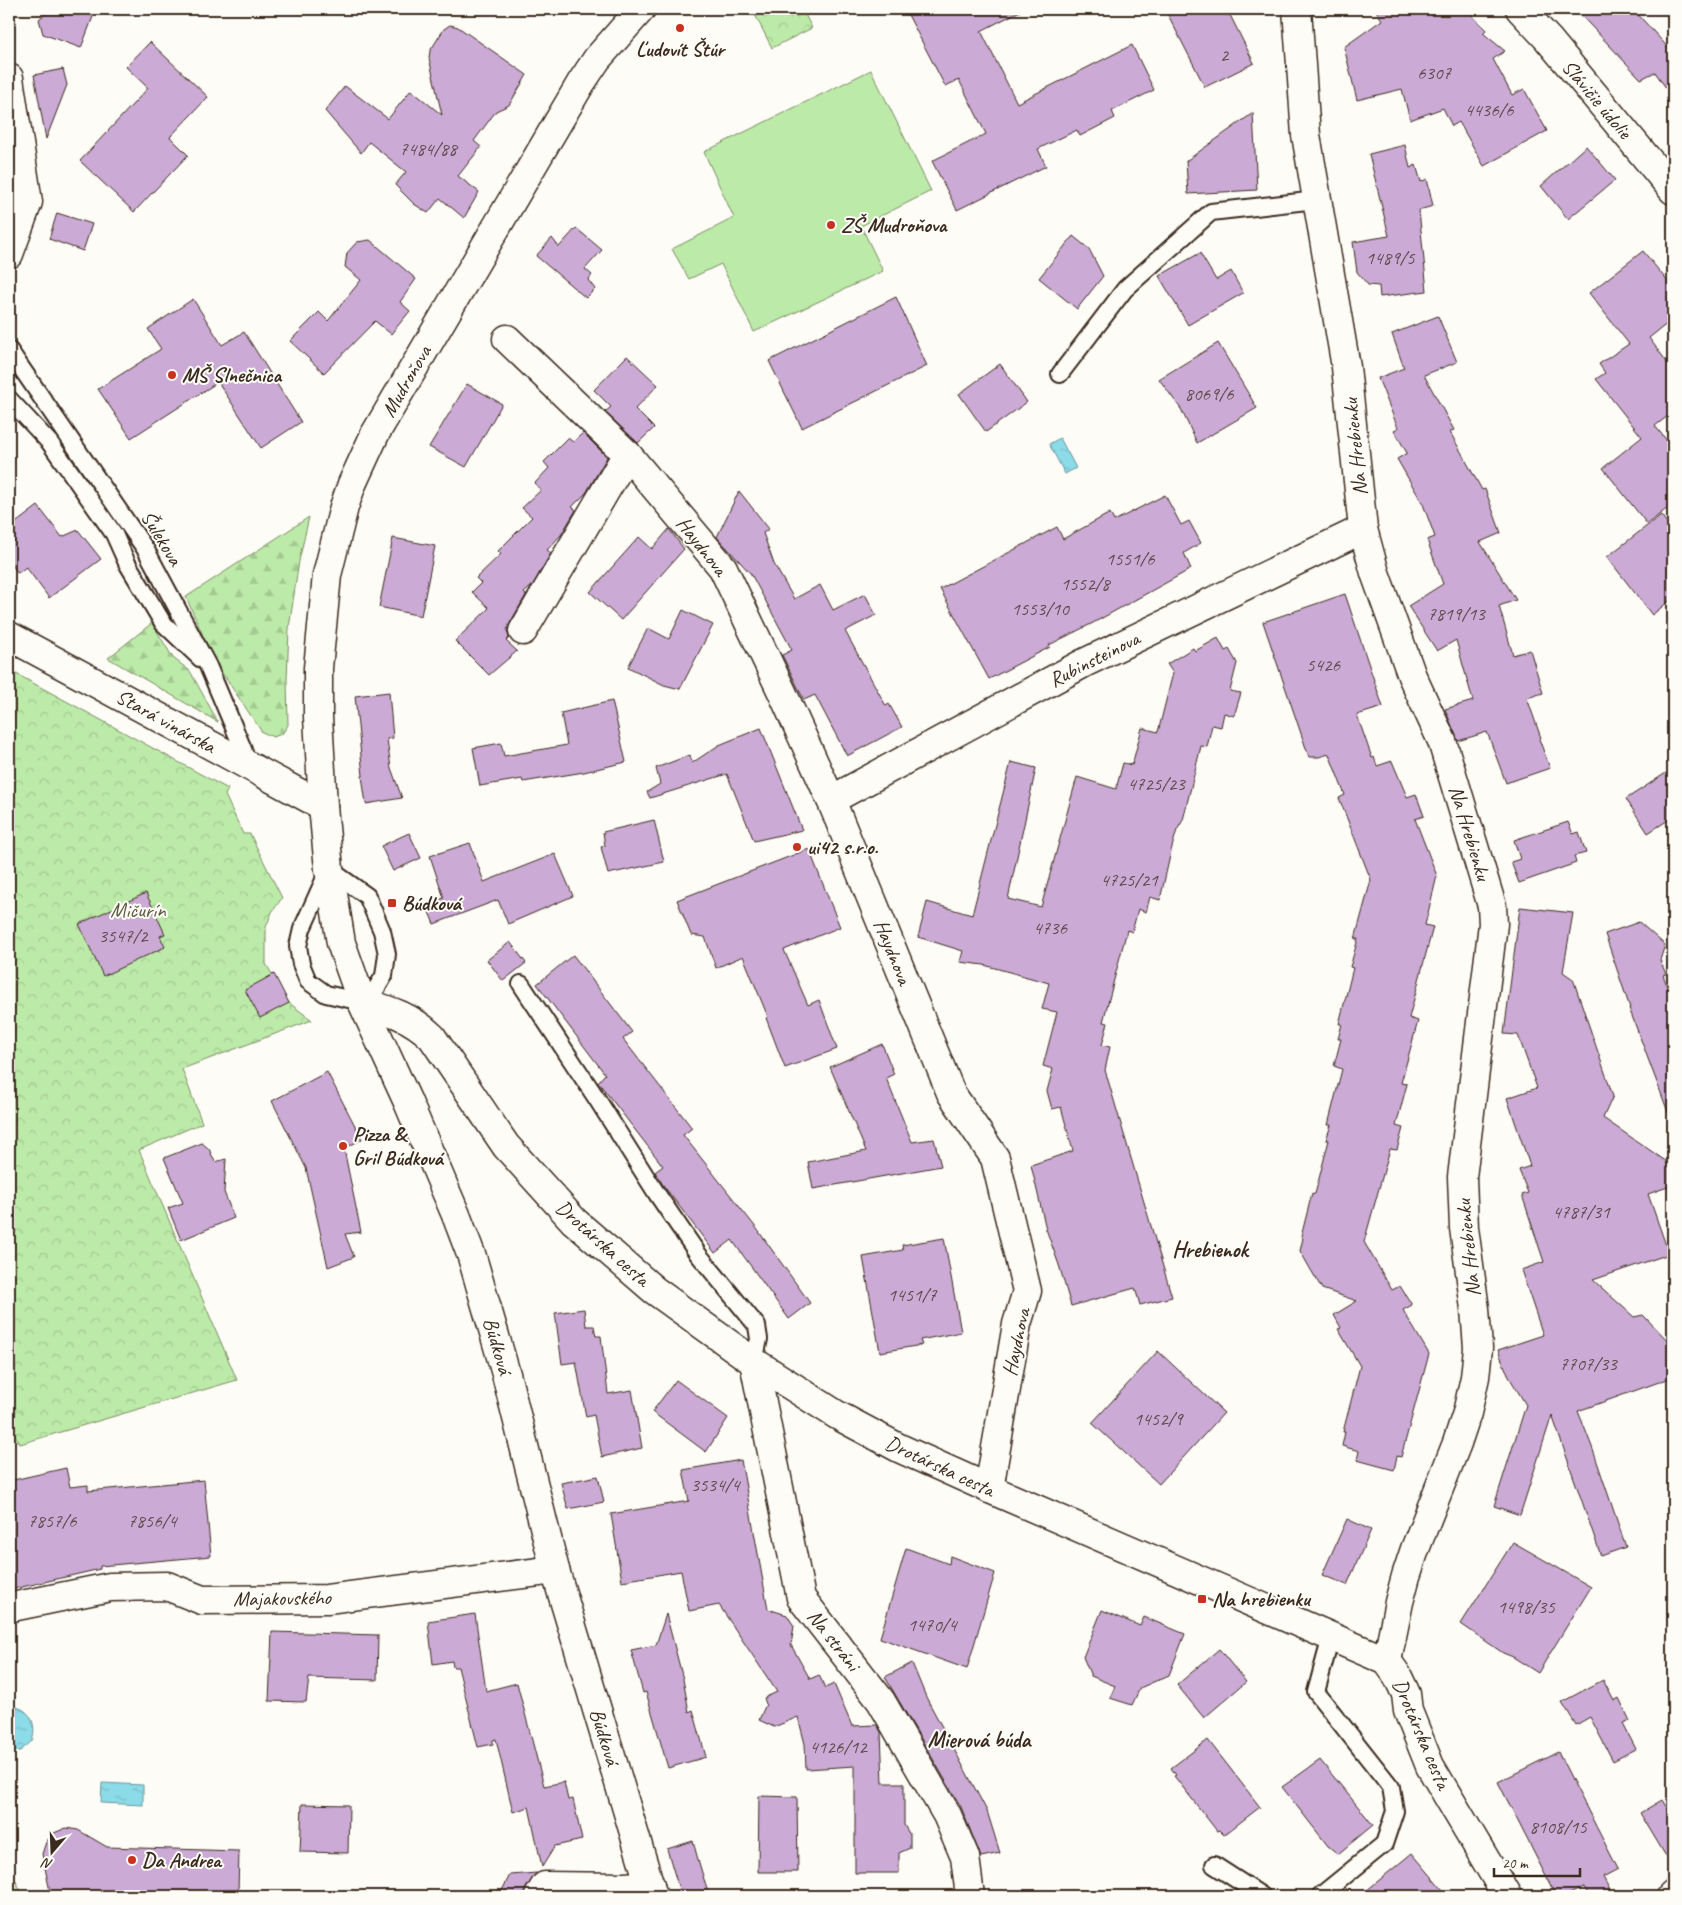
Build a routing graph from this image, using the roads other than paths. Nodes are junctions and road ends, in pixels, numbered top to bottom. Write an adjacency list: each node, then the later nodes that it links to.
1 (641, 9): 19 (street, Mudroňova)
2 (1297, 9): 6 (street, Na Hrebienku)
3 (1520, 9): 5 (street, Slávičie údolie)
4 (9, 78): 7 (street)
5 (1673, 190)
6 (1316, 200): 10 (lane); 13 (street, Na Hrebienku)
7 (9, 254)
8 (508, 339): 12 (street, Haydnova)
9 (9, 350): 16 (lane, Šulekova)
10 (1060, 374)
11 (9, 399): 16 (lane)
12 (627, 454): 14 (street); 18 (street, Haydnova)
13 (1363, 529): 18 (street, Rubinsteinova); 28 (street, Na Hrebienku)
14 (524, 632)
15 (9, 636): 17 (street, Stará vinárska)
16 (208, 666): 17 (lane, Šulekova)
17 (248, 766): 19 (street, Stará vinárska)
18 (831, 800): 24 (street, Haydnova)
19 (322, 806): 20 (street, Búdková)
20 (329, 869): 22 (street, Búdková); 22 (lane); 22 (lane)
21 (521, 984): 23 (lane)
22 (362, 1002): 23 (street, Drotárska cesta); 25 (street, Búdková)
23 (754, 1362): 24 (street, Drotárska cesta); 32 (street, Na stráni)
24 (989, 1489): 27 (street, Drotárska cesta)
25 (555, 1570): 26 (street, Majakovského); 30 (street, Búdková)
26 (12, 1607)
27 (1331, 1636): 28 (street, Drotárska cesta); 34 (lane)
28 (1387, 1661): 35 (street, Drotárska cesta)
29 (1214, 1865): 33 (lane)
30 (652, 1890): 31 (street)
31 (540, 1896)
32 (970, 1896)
33 (1262, 1896)
34 (1320, 1896)
35 (1508, 1896)

